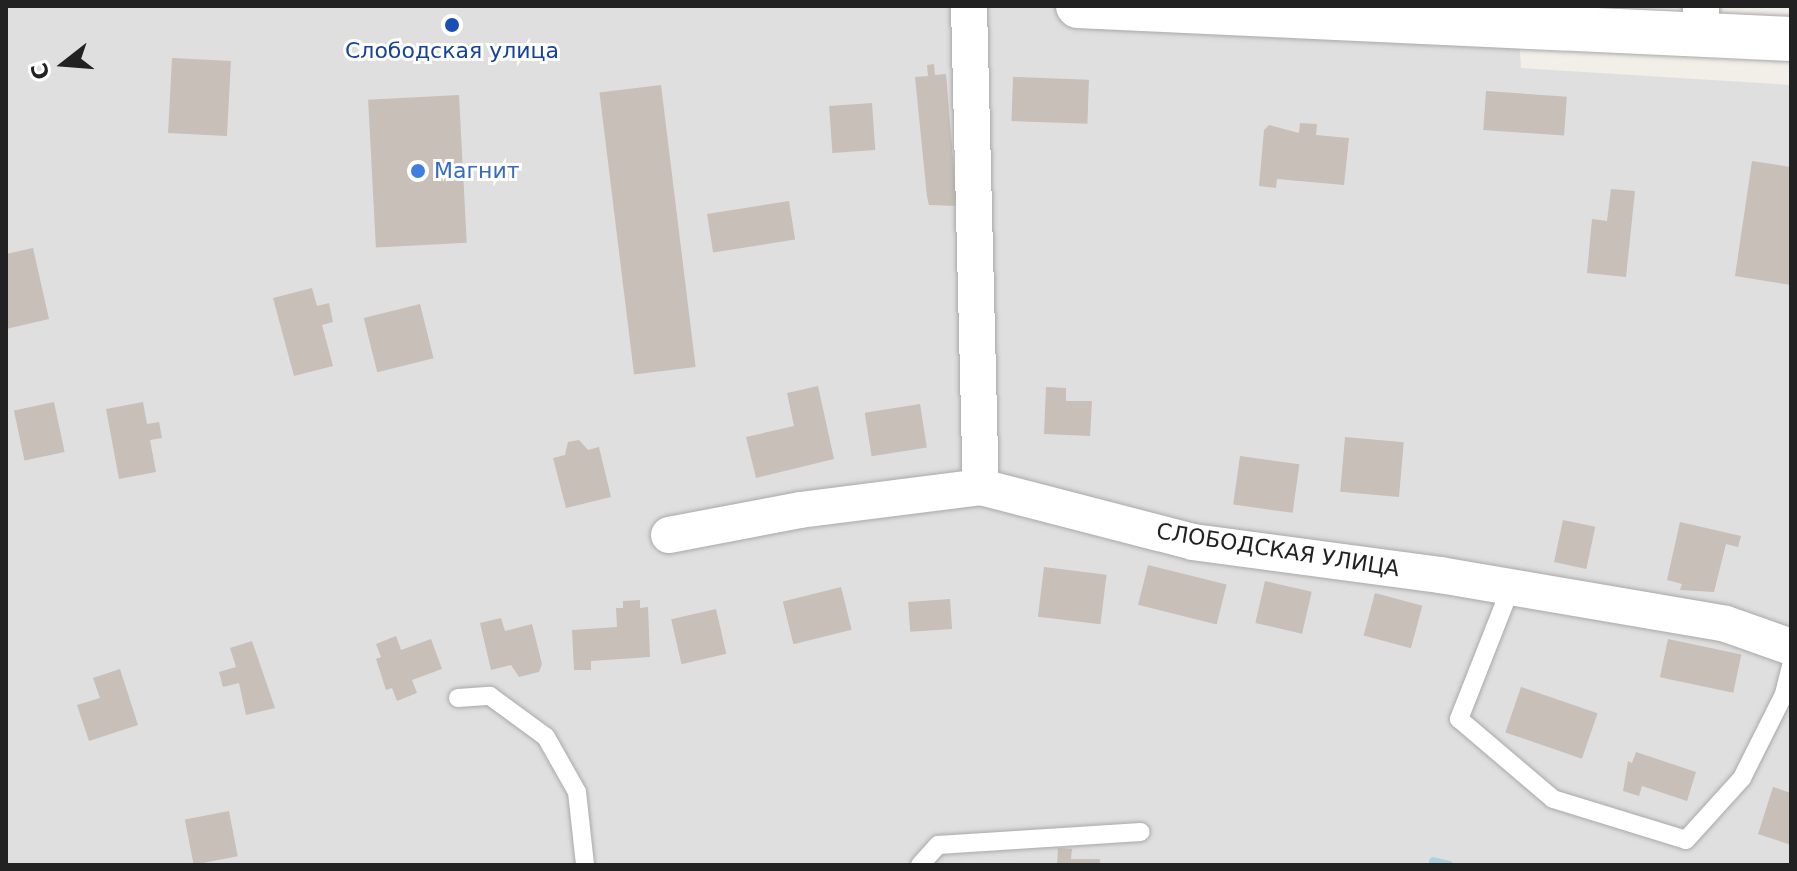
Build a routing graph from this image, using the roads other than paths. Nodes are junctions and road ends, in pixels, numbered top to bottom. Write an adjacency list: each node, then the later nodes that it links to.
1 (969, 6): 6 (street)
2 (1078, 6): 3 (street)
3 (1301, 11): 4 (street)
4 (1701, 20): 5 (street)
5 (1791, 39)
6 (981, 487): 7 (street, СЛОБОДСКАЯ УЛИЦА); 8 (street, СЛОБОДСКАЯ УЛИЦА)
7 (669, 535)
8 (1511, 587): 9 (street, СЛОБОДСКАЯ УЛИЦА); 10 (lane)
9 (1791, 647)
10 (1791, 665)
11 (458, 698): 13 (lane)
12 (1141, 832): 14 (lane)
13 (585, 865)
14 (920, 865)

